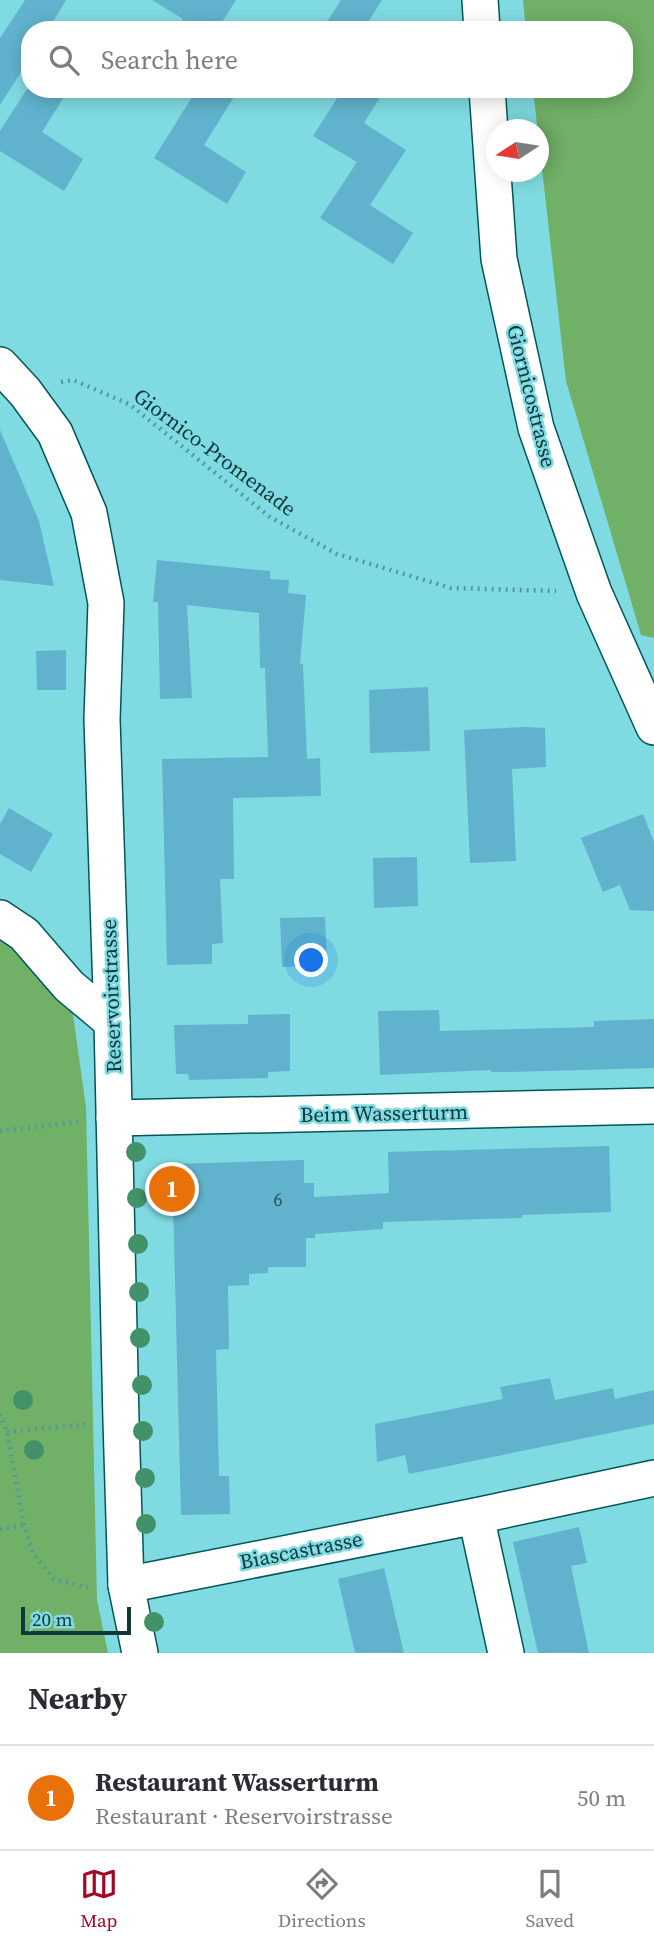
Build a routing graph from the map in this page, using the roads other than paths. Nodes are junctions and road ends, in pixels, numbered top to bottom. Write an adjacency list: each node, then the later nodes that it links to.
1 (480, 0): 2 (street)
2 (481, 21)
3 (488, 98): 5 (street, Giornicostrasse)
4 (11, 377): 7 (street, Reservoirstrasse)
5 (654, 726)
6 (0, 918): 7 (street)
7 (112, 1022): 9 (street, Reservoirstrasse)
8 (654, 1106): 9 (street, Beim Wasserturm)
9 (114, 1118): 12 (street, Reservoirstrasse)
10 (654, 1478): 11 (street, Biascastrasse)
11 (476, 1516): 12 (street, Biascastrasse); 14 (street)
12 (126, 1584): 13 (street, Reservoirstrasse)
13 (140, 1653)
14 (506, 1653)

